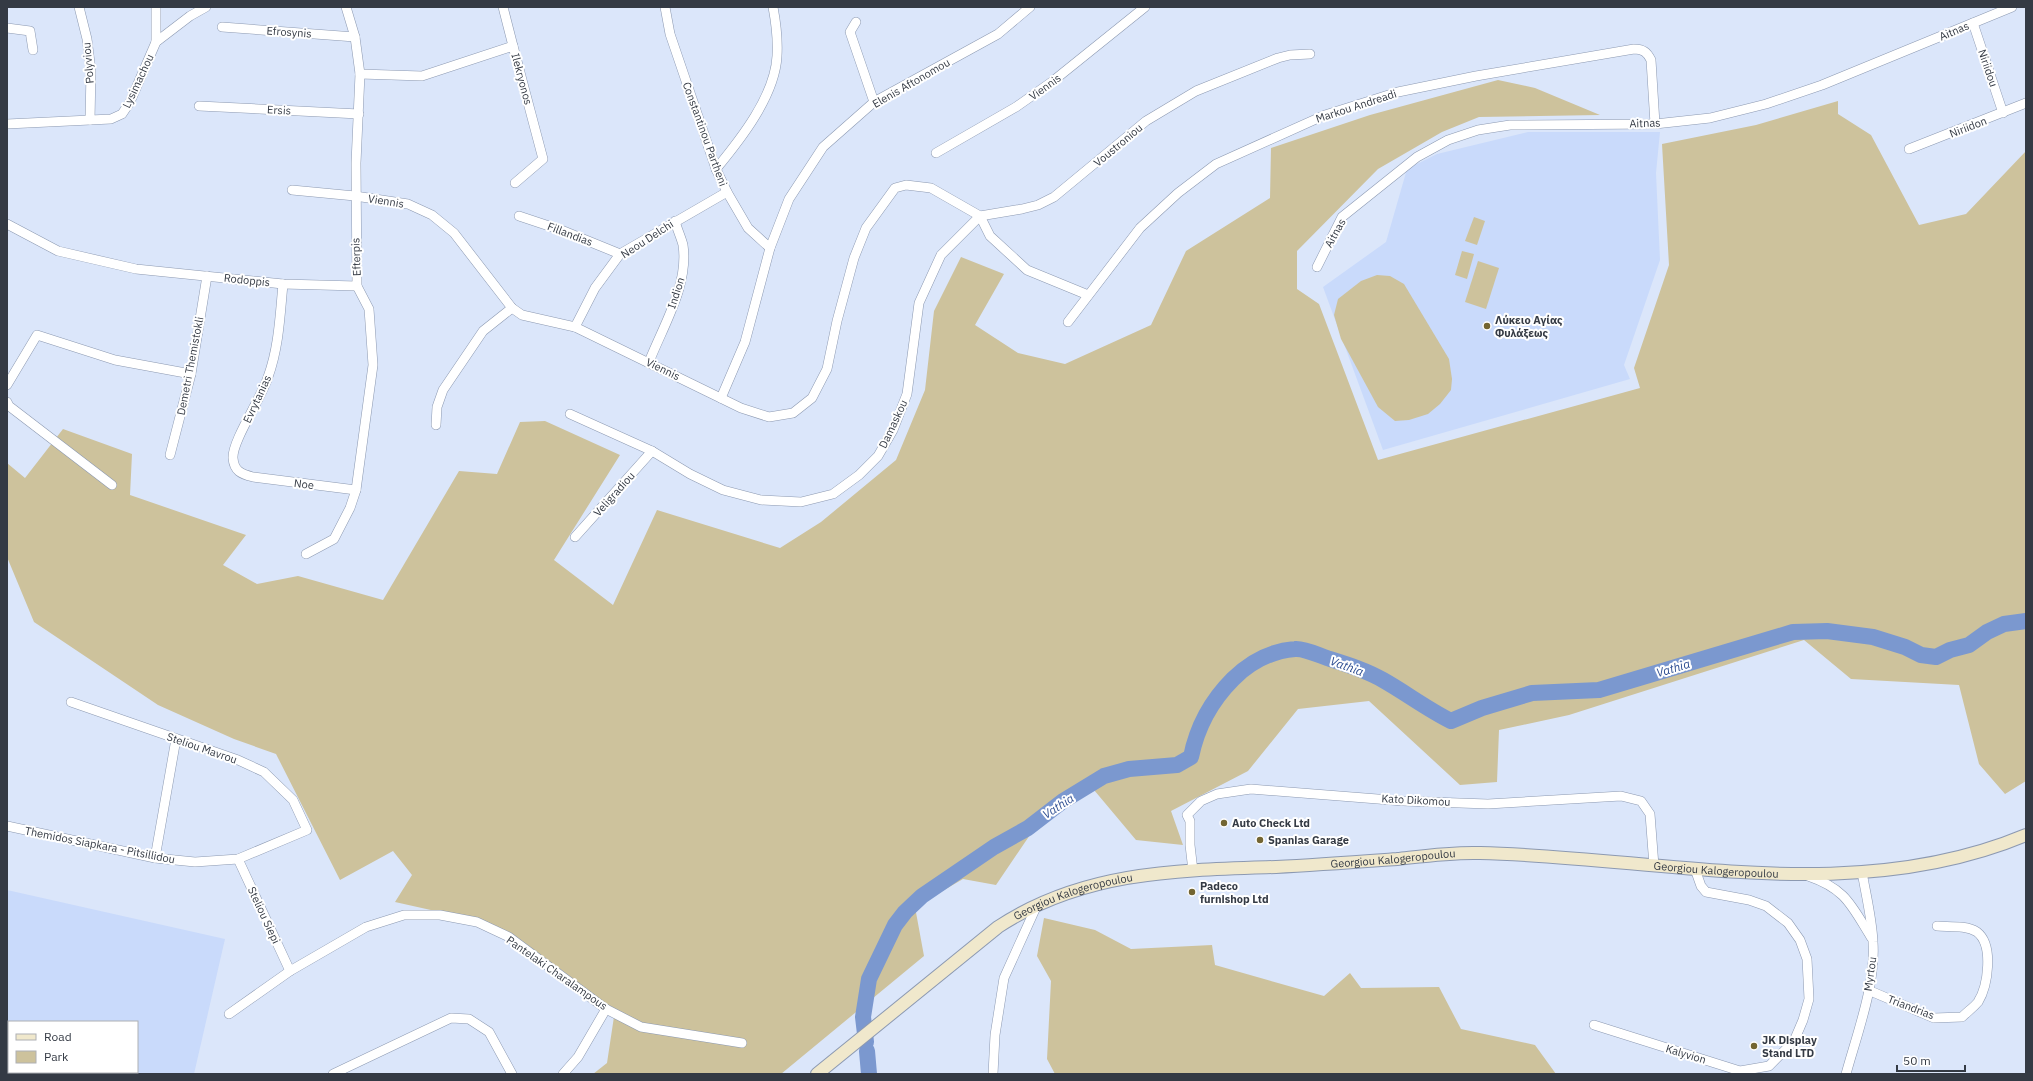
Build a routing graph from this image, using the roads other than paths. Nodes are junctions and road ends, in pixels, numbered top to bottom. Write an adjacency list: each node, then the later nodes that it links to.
1 (79, 7): 26 (street, Polyviou)
2 (156, 7): 16 (street)
3 (206, 7): 16 (street, Lysimachou)
4 (346, 7): 15 (street, Efterpis)
5 (503, 7): 17 (street)
6 (665, 7): 31 (street, Constantinou Partheni)
7 (773, 7): 31 (street)
8 (1030, 7): 21 (street, Elenis Aftonomou)
9 (1145, 7): 30 (street, Viennis)
10 (2012, 7): 12 (street, Aitnas)
11 (856, 22): 21 (street)
12 (1973, 23): 24 (street, Niriidou); 28 (street, Aitnas)
13 (222, 27): 15 (street, Efrosynis)
14 (7, 28): 18 (street)
15 (355, 37): 20 (street, Efterpis)
16 (156, 42): 26 (street, Lysimachou)
17 (513, 46): 20 (street, Ilekryonos); 32 (street, Ilekryonos)
18 (33, 50)
19 (1310, 54): 37 (street, Voustroniou)
20 (360, 74): 25 (street, Efterpis)
21 (874, 102): 40 (street, Elenis Aftonomou)
22 (2026, 104): 24 (street, Niriidon)
23 (199, 106): 25 (street, Ersis)
24 (2003, 113): 29 (street, Niriidon)
25 (359, 114): 35 (street, Efterpis)
26 (90, 120): 27 (street, Lysimachou)
27 (7, 124)
28 (1655, 124): 42 (street, Aitnas); 46 (street, Markou Andreadi)
29 (1909, 149)
30 (936, 153)
31 (716, 169): 34 (street, Constantinou Partheni)
32 (515, 183)
33 (292, 190): 35 (street, Viennis)
34 (727, 192): 38 (street, Neou Delchi); 40 (street, Constantinou Partheni)
35 (355, 196): 45 (street, Efterpis); 47 (street, Viennis)
36 (519, 216): 41 (street, Fillandias)
37 (980, 216): 46 (street); 53 (street, Viennis); 57 (street, Damaskou)
38 (675, 221): 41 (street, Neou Delchi); 50 (street, Indion)
39 (7, 224): 43 (street, Rodoppis)
40 (770, 248): 53 (street, Elenis Aftonomou)
41 (620, 254): 49 (street, Neou Delchi)
42 (1317, 267)
43 (207, 276): 44 (street, Rodoppis); 51 (street, Demetri Themistokli)
44 (283, 284): 45 (street, Rodoppis); 59 (street, Evrytanias)
45 (357, 286): 61 (street, Efterpis)
46 (1088, 295): 48 (street, Markou Andreadi)
47 (512, 308): 49 (street, Viennis); 56 (street)
48 (1068, 322)
49 (575, 327): 50 (street, Viennis)
50 (649, 362): 53 (street, Viennis)
51 (190, 374): 52 (street); 58 (street, Demetri Themistokli)
52 (7, 385)
53 (721, 398)
54 (7, 402): 60 (street)
55 (570, 414): 57 (street, Damaskou)
56 (436, 425)
57 (652, 451): 62 (street, Veligradiou)
58 (170, 455)
59 (253, 477): 61 (street, Noe)
60 (112, 485)
61 (356, 490): 63 (street, Efterpis)
62 (574, 538)
63 (306, 554)
64 (71, 702): 65 (street, Steliou Mavrou)
65 (176, 739): 67 (street, Steliou Mavrou); 69 (street)
66 (7, 826): 69 (street, Themidos Siapkara - Pitsillidou)
67 (307, 830): 70 (street, Themidos Siapkara - Pitsillidou)
68 (2026, 835): 74 (street, Georgiou Kalogeropoulou)
69 (156, 858): 70 (street, Themidos Siapkara - Pitsillidou)
70 (238, 859): 79 (street, Steliou Siepi)
71 (1654, 866): 72 (street, Georgiou Kalogeropoulou); 73 (street, Georgiou Kalogeropoulou); 73 (street, Kato Dikomou)
72 (1695, 870): 75 (street, Georgiou Kalogeropoulou); 83 (street, Kalyvion)
73 (1193, 871): 76 (street, Georgiou Kalogeropoulou)
74 (1862, 872): 75 (street, Georgiou Kalogeropoulou); 78 (street, Myrtou)
75 (1800, 873): 78 (street)
76 (1038, 905): 88 (street, Georgiou Kalogeropoulou); 89 (street)
77 (1937, 926): 80 (street, Triandrias)
78 (1873, 942): 80 (street, Myrtou)
79 (290, 971): 81 (street, Pantelaki Charalampous); 82 (street, Pantelaki Charalampous)
80 (1868, 990): 90 (street, Myrtou)
81 (606, 1009): 84 (street, Pantelaki Charalampous); 87 (street)
82 (230, 1014)
83 (1594, 1025)
84 (742, 1043)
85 (333, 1074): 86 (street)
86 (512, 1074)
87 (563, 1074)
88 (817, 1074)
89 (994, 1074)
90 (1846, 1074)

